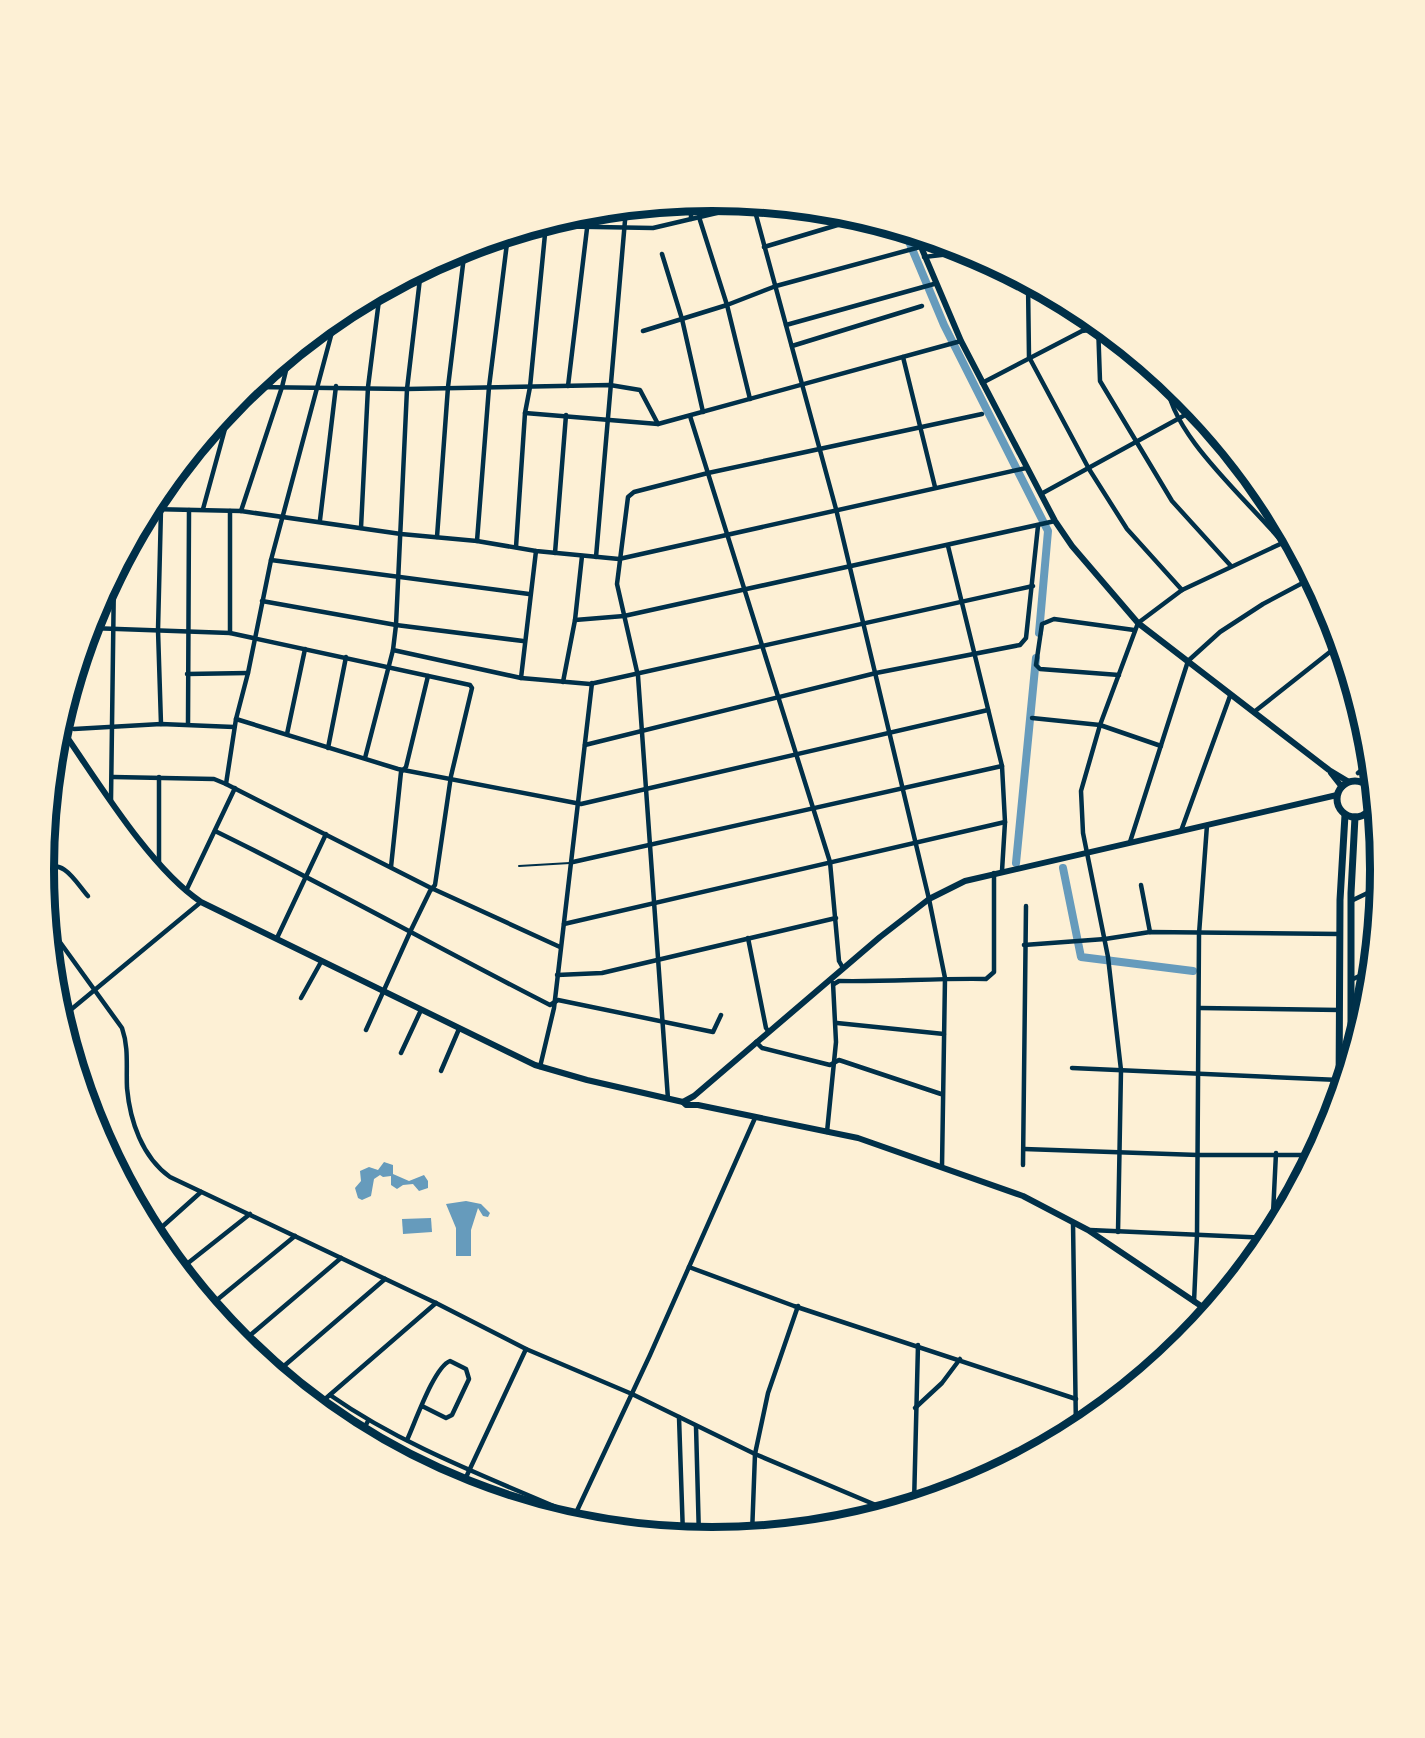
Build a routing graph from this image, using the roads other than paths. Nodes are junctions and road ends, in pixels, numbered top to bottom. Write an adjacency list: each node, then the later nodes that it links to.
1 (691, 211): 6 (street)
2 (723, 211): 5 (street)
3 (755, 212): 15 (street)
4 (625, 216): 11 (street)
5 (699, 217): 6 (street); 26 (street)
6 (691, 219): 11 (street)
7 (588, 222): 10 (street)
8 (843, 223): 15 (street)
9 (573, 226): 10 (street)
10 (587, 226): 11 (street); 43 (street)
11 (623, 227): 40 (street)
12 (545, 232): 50 (street)
13 (915, 242): 16 (street)
14 (507, 243): 49 (street)
15 (764, 247): 23 (street)
16 (915, 248): 19 (street); 23 (street)
17 (662, 254): 28 (street)
18 (947, 254): 19 (street)
19 (924, 257): 22 (street)
20 (464, 260): 48 (street)
21 (420, 279): 51 (street)
22 (930, 285): 29 (street); 34 (street)
23 (776, 286): 26 (street); 29 (street)
24 (1028, 291): 37 (street)
25 (379, 302): 47 (street)
26 (727, 305): 28 (street); 53 (street)
27 (922, 306): 35 (street)
28 (682, 319): 31 (street); 54 (street)
29 (786, 324): 35 (street)
30 (1089, 329): 37 (street)
31 (643, 331)
32 (332, 332): 46 (street)
33 (1100, 337): 65 (street)
34 (959, 341): 36 (street); 39 (street)
35 (792, 346): 41 (street)
36 (903, 357): 41 (street); 64 (street)
37 (1029, 357): 39 (street); 68 (street)
38 (287, 367): 45 (street)
39 (982, 383): 67 (street)
40 (610, 385): 43 (street); 60 (street); 62 (street)
41 (802, 385): 53 (street); 66 (street)
42 (336, 386): 46 (street); 47 (street); 79 (street)
43 (568, 386): 50 (street)
44 (264, 387): 45 (street)
45 (282, 387): 46 (street); 77 (street)
46 (317, 387): 78 (street)
47 (368, 387): 51 (street); 82 (street)
48 (448, 387): 49 (street); 51 (street); 85 (street)
49 (489, 387): 50 (street); 86 (street)
50 (530, 387): 55 (street)
51 (407, 389): 83 (street)
52 (1168, 394): 61 (street)
53 (750, 399): 54 (street)
54 (703, 412): 59 (street)
55 (525, 413): 58 (street); 89 (street)
56 (982, 414): 64 (street)
57 (1188, 414): 61 (street)
58 (566, 415): 60 (street); 91 (street)
59 (690, 416): 62 (street); 69 (street)
60 (608, 418): 62 (street); 93 (street)
61 (1180, 418): 65 (street); 87 (street)
62 (658, 424)
63 (226, 425): 73 (street)
64 (920, 427): 66 (street); 70 (street)
65 (1135, 442): 68 (street); 97 (street)
66 (820, 449): 69 (street); 74 (street)
67 (1024, 469): 70 (street); 71 (street)
68 (1089, 469): 71 (street); 102 (street)
69 (708, 472): 84 (street); 94 (street)
70 (935, 487): 74 (street)
71 (1041, 494): 80 (street)
72 (161, 509): 75 (street); 114 (street)
73 (203, 509): 75 (street); 76 (street)
74 (836, 509): 84 (street); 96 (street)
75 (189, 510): 116 (street)
76 (230, 511): 77 (street); 117 (street)
77 (241, 511): 78 (street)
78 (282, 515): 79 (street); 95 (street)
79 (320, 520): 82 (street)
80 (1052, 522): 81 (street); 110 (street)
81 (1040, 525): 88 (street); 100 (street)
82 (361, 528): 83 (street)
83 (401, 534): 85 (street); 98 (street)
84 (728, 534): 94 (street); 101 (street)
85 (437, 537): 86 (street)
86 (477, 541): 89 (street)
87 (1283, 543): 97 (street)
88 (948, 546): 96 (street); 106 (street)
89 (516, 547): 90 (street)
90 (536, 551): 91 (street); 103 (street)
91 (555, 553): 92 (street)
92 (582, 556): 93 (street); 108 (street)
93 (596, 557): 94 (street)
94 (620, 559): 107 (street)
95 (271, 560): 98 (street); 105 (street)
96 (849, 566): 101 (street); 109 (street)
97 (1231, 566): 102 (street)
98 (400, 577): 103 (street); 111 (street)
99 (1305, 582): 126 (street)
100 (1033, 586): 106 (street); 124 (street)
101 (743, 588): 107 (street); 120 (street)
102 (1182, 590): 110 (street)
103 (529, 594): 119 (street)
104 (114, 595): 113 (street)
105 (262, 601): 111 (street); 118 (street)
106 (963, 602): 109 (street); 124 (street)
107 (624, 616): 108 (street); 129 (street)
108 (575, 620): 135 (street)
109 (863, 622): 120 (street); 130 (street)
110 (1138, 623): 115 (street); 126 (street)
111 (396, 625): 119 (street); 123 (street)
112 (100, 627): 113 (street)
113 (114, 628): 114 (street); 147 (street)
114 (158, 630): 116 (street); 143 (street)
115 (1134, 630): 132 (street); 132 (street)
116 (190, 631): 117 (street); 131 (street)
117 (230, 633): 118 (street)
118 (256, 637): 121 (street); 128 (street)
119 (524, 640): 134 (street)
120 (762, 646): 129 (street); 138 (street)
121 (305, 649): 125 (street); 151 (street)
122 (1333, 649): 140 (street)
123 (393, 650): 127 (street); 134 (street)
124 (976, 653): 130 (street); 139 (street)
125 (346, 657): 127 (street); 155 (street)
126 (1188, 661): 137 (street); 154 (street)
127 (387, 668): 133 (street); 157 (street)
128 (248, 673): 131 (street); 141 (street)
129 (638, 673): 136 (street); 149 (street)
130 (876, 673): 138 (street); 150 (street)
131 (187, 674): 144 (street)
132 (1119, 675): 145 (street)
133 (428, 676): 160 (street); 165 (street)
134 (521, 678): 135 (street)
135 (563, 682): 136 (street)
136 (592, 683): 153 (street)
137 (1230, 696): 140 (street); 184 (street)
138 (779, 697): 149 (street); 156 (street)
139 (988, 710): 150 (street); 158 (street)
140 (1254, 712): 161 (street)
141 (236, 718): 146 (street); 151 (street)
142 (1032, 718): 145 (street)
143 (161, 724): 144 (street); 147 (street)
144 (188, 724): 146 (street)
145 (1100, 725): 154 (street); 189 (street)
146 (234, 727): 168 (street)
147 (113, 728): 148 (street); 163 (street)
148 (74, 729)
149 (643, 730): 153 (street); 173 (street)
150 (889, 732): 156 (street); 172 (street)
151 (286, 734): 155 (street)
152 (68, 739): 175 (street)
153 (585, 744): 176 (street)
154 (1161, 746): 187 (street)
155 (328, 748): 157 (street)
156 (796, 754): 173 (street); 177 (street)
157 (365, 758): 160 (street)
158 (1002, 766): 172 (street); 181 (street)
159 (1363, 769): 162 (street)
160 (403, 770): 165 (street); 195 (street)
161 (1329, 770): 166 (street); 170 (street)
162 (1358, 773)
163 (113, 777): 164 (street); 175 (street)
164 (159, 777): 168 (street); 190 (street)
165 (451, 779): 176 (street); 200 (street)
166 (1349, 782): 167 (main road); 170 (main road)
167 (1363, 783): 169 (main road)
168 (226, 784): 171 (street)
169 (1365, 786)
170 (1342, 787): 174 (main road)
171 (235, 788): 183 (street); 185 (street)
172 (902, 788): 177 (street); 186 (street)
173 (647, 789): 176 (street); 188 (street)
174 (1337, 795): 179 (main road); 182 (street)
175 (111, 800): 190 (street)
176 (578, 804): 191 (street)
177 (813, 808): 188 (street); 192 (street)
178 (1368, 810): 180 (main road)
179 (1345, 814): 180 (main road); 214 (main road)
180 (1355, 817): 205 (main road)
181 (1005, 822): 186 (street); 196 (street)
182 (1207, 825): 184 (street); 213 (street)
183 (215, 831): 198 (street); 201 (street)
184 (1181, 831): 187 (street)
185 (326, 834): 195 (street); 198 (street)
186 (915, 842): 192 (street); 204 (street)
187 (1130, 842): 189 (street)
188 (651, 845): 191 (street); 207 (street)
189 (1086, 853): 196 (street); 218 (street)
190 (159, 862): 201 (street)
191 (573, 862): 194 (lane); 210 (street)
192 (830, 862): 207 (street); 209 (street)
193 (54, 865): 203 (street)
194 (519, 866)
195 (391, 867): 200 (street)
196 (1002, 871): 197 (street)
197 (994, 873): 204 (street); 226 (street)
198 (308, 876): 212 (street); 215 (street)
199 (1141, 885): 211 (street)
200 (432, 888): 212 (street); 220 (street)
201 (186, 891): 206 (street)
202 (1370, 892): 205 (street)
203 (88, 896)
204 (929, 899): 223 (street); 226 (street)
205 (1351, 901): 227 (main road)
206 (201, 902): 215 (street); 229 (street)
207 (656, 902): 210 (street); 221 (street)
208 (1026, 906): 219 (street)
209 (836, 918): 216 (street); 223 (street)
210 (564, 924): 220 (street)
211 (1150, 932): 213 (street); 218 (street)
212 (409, 933): 230 (street); 232 (street)
213 (1199, 934): 214 (street); 233 (street)
214 (1340, 934): 236 (main road)
215 (277, 938): 222 (street)
216 (748, 938): 221 (street); 243 (street)
217 (58, 939): 229 (street)
218 (1105, 939): 219 (street); 250 (street)
219 (1024, 945): 262 (street)
220 (560, 947): 224 (street)
221 (660, 959): 224 (street); 238 (street)
222 (321, 962): 230 (street); 231 (street)
223 (843, 968): 228 (street)
224 (557, 975): 232 (street)
225 (1362, 975): 227 (street)
226 (945, 978): 228 (street); 244 (street)
227 (1351, 980): 240 (main road)
228 (832, 981): 239 (street); 243 (street)
229 (95, 989): 234 (street); 269 (street)
230 (384, 992): 235 (street); 242 (street)
231 (301, 998)
232 (554, 1003): 238 (street); 248 (street)
233 (1200, 1008): 236 (street); 253 (street)
234 (70, 1010)
235 (421, 1010): 241 (street); 246 (street)
236 (1340, 1011): 252 (main road)
237 (721, 1015): 238 (street)
238 (664, 1023): 257 (street)
239 (837, 1023): 244 (street); 247 (street)
240 (1352, 1026)
241 (459, 1029): 248 (street); 251 (street)
242 (366, 1030)
243 (769, 1032): 245 (street)
244 (944, 1034): 255 (street)
245 (756, 1042): 247 (street); 256 (street)
246 (401, 1053)
247 (834, 1063): 255 (street); 261 (street)
248 (540, 1067): 257 (street)
249 (1072, 1068): 250 (street)
250 (1121, 1070): 253 (street); 263 (street)
251 (441, 1071)
252 (1339, 1071)
253 (1199, 1073): 254 (street); 265 (street)
254 (1336, 1080)
255 (941, 1094): 268 (street)
256 (694, 1096): 258 (street); 259 (street)
257 (668, 1099): 258 (street)
258 (682, 1102): 259 (street)
259 (698, 1105): 260 (street)
260 (755, 1118): 261 (street); 281 (street)
261 (827, 1132): 268 (street)
262 (1024, 1149): 263 (street); 267 (street)
263 (1119, 1151): 265 (street); 275 (street)
264 (1276, 1153): 265 (street); 266 (street); 271 (street)
265 (1198, 1155): 276 (street)
266 (1306, 1155)
267 (1023, 1165)
268 (942, 1167): 272 (street)
269 (201, 1192): 270 (street); 273 (street)
270 (250, 1214): 277 (street); 280 (street)
271 (1272, 1215)
272 (1072, 1222): 274 (street); 295 (street)
273 (161, 1229)
274 (1088, 1230): 275 (street); 285 (street)
275 (1118, 1232): 276 (street)
276 (1197, 1235): 278 (street); 285 (street)
277 (295, 1236): 279 (street); 283 (street)
278 (1259, 1236)
279 (341, 1258): 282 (street); 288 (street)
280 (186, 1265)
281 (689, 1268): 286 (street); 293 (street)
282 (385, 1279): 284 (street); 292 (street)
283 (215, 1301)
284 (436, 1303): 290 (street); 294 (street)
285 (1194, 1304): 287 (street)
286 (798, 1306): 289 (street); 305 (street)
287 (1203, 1308)
288 (250, 1337)
289 (918, 1345): 291 (street); 298 (street)
290 (526, 1349): 293 (street); 306 (street)
291 (960, 1359): 295 (street); 298 (street)
292 (282, 1367)
293 (632, 1394): 299 (street); 311 (street)
294 (330, 1395): 296 (street); 301 (street)
295 (1076, 1399): 300 (street)
296 (324, 1400)
297 (422, 1406): 297 (street); 304 (street)
298 (915, 1408): 308 (street)
299 (679, 1417): 302 (street); 313 (street)
300 (1076, 1418)
301 (368, 1421): 303 (street); 304 (street)
302 (696, 1426): 305 (street); 314 (street)
303 (364, 1428)
304 (407, 1440): 306 (street)
305 (755, 1454): 309 (street); 312 (street)
306 (470, 1470): 307 (street); 310 (street)
307 (466, 1479)
308 (914, 1496)
309 (878, 1506)
310 (564, 1510)
311 (576, 1513)
312 (752, 1526)
313 (683, 1527)
314 (699, 1527)

